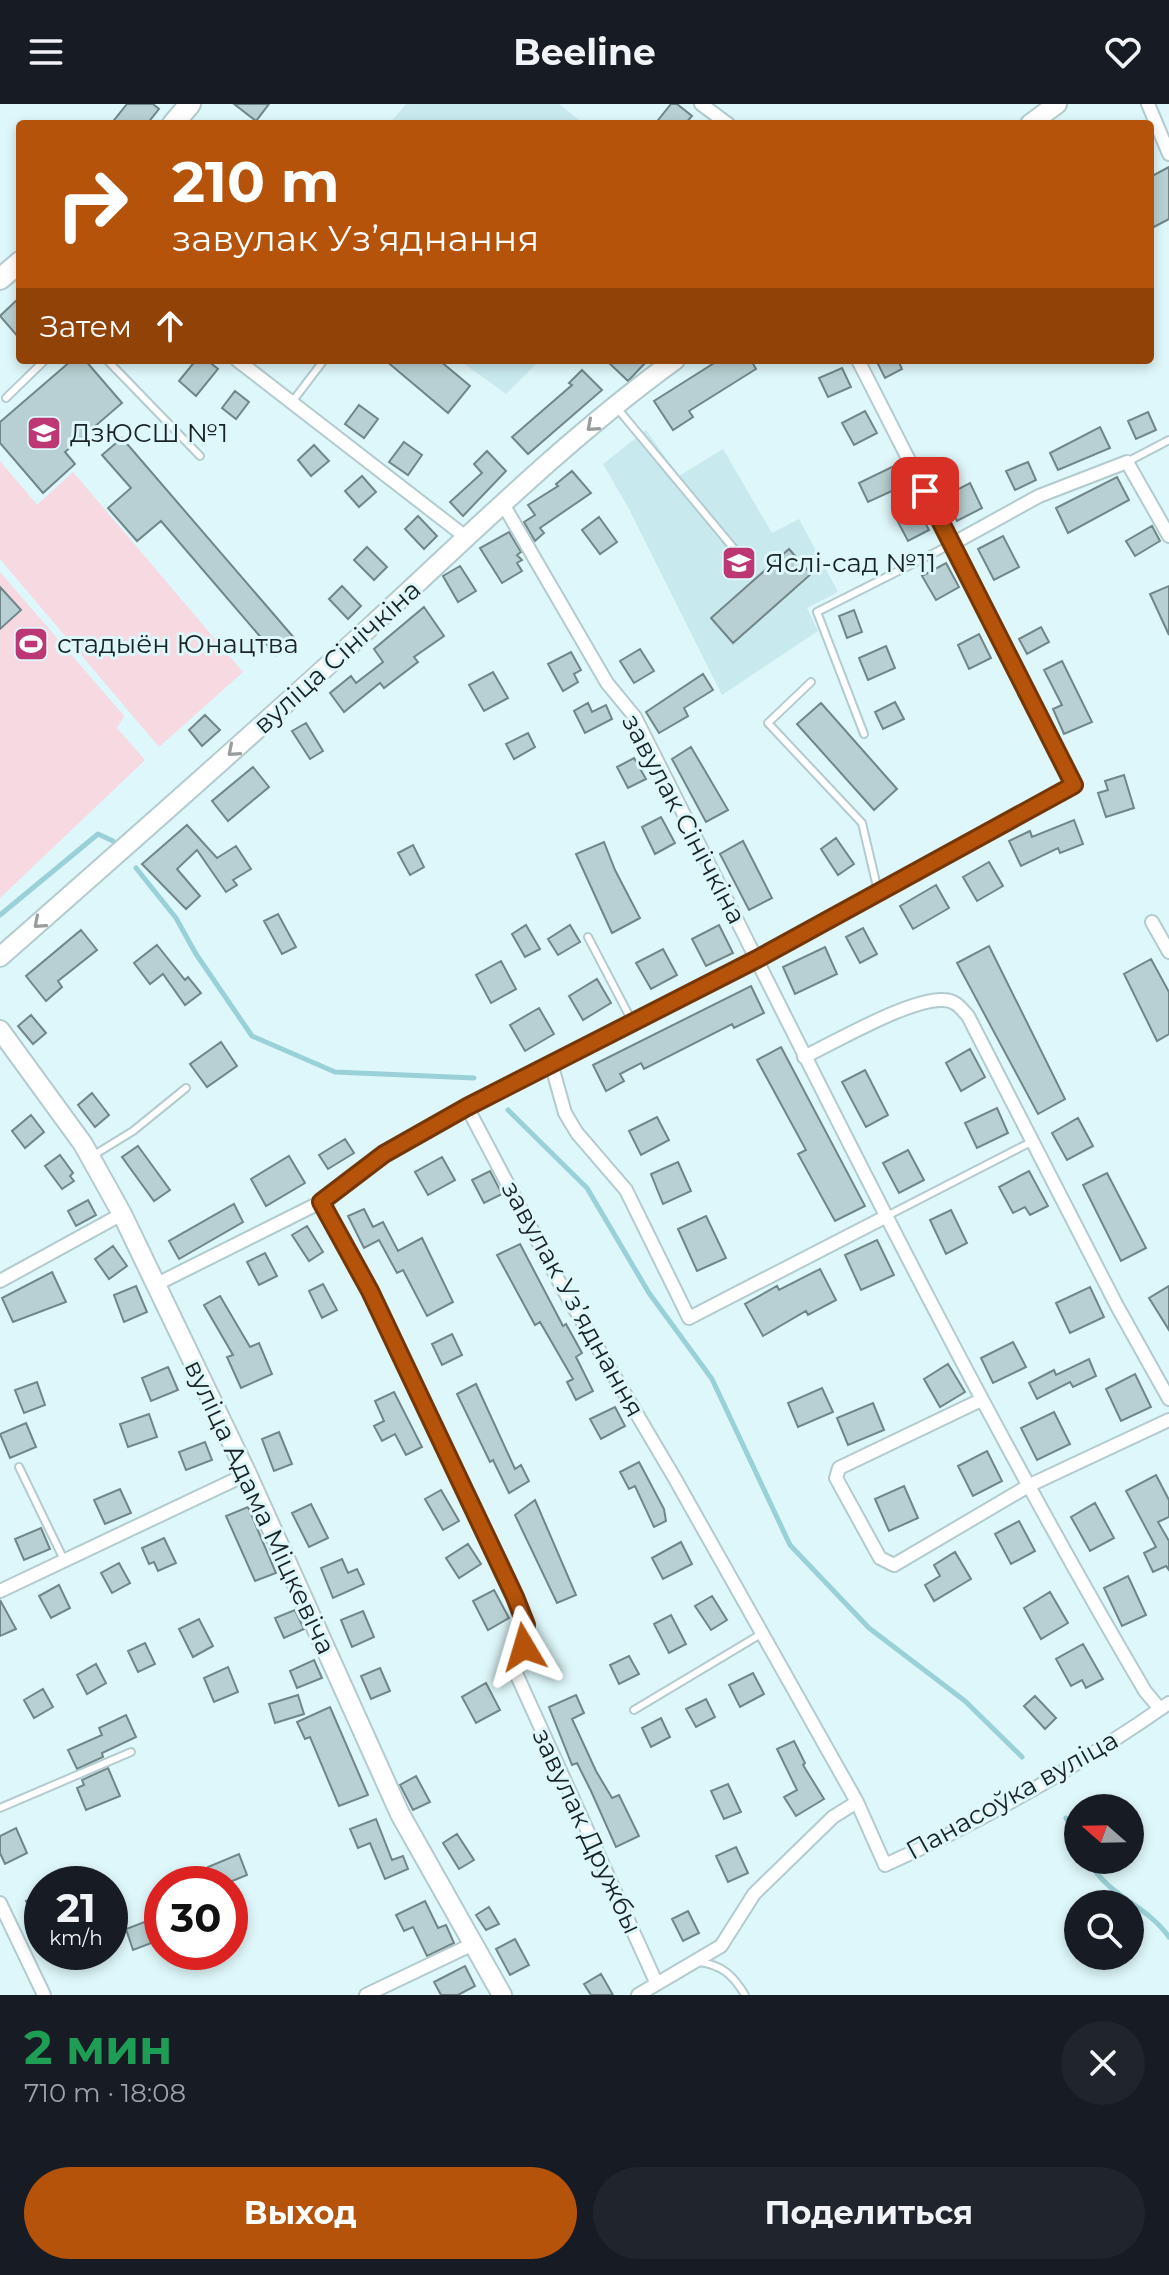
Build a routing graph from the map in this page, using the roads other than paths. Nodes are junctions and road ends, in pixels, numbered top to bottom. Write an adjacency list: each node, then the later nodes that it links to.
1 (1057, 104): 5 (street)
2 (1148, 104): 6 (street)
3 (708, 106): 4 (street)
4 (724, 120)
5 (1035, 120)
6 (1169, 154)
7 (41, 364): 13 (lane)
8 (111, 364): 17 (lane)
9 (242, 364): 14 (street)
10 (321, 364): 14 (lane)
11 (670, 364): 15 (street, вуліца Сінічкіна)
12 (860, 364): 22 (street)
13 (6, 398)
14 (292, 402): 21 (street)
15 (615, 406): 19 (street, вуліца Сінічкіна, one-way to 19); 23 (lane)
16 (1169, 440): 18 (lane)
17 (200, 456)
18 (1127, 462): 20 (street); 22 (street)
19 (503, 504): 21 (street, вуліца Сінічкіна); 31 (street, завулак Сінічкіна)
20 (1169, 536)
21 (467, 538): 30 (street, вуліца Сінічкіна, one-way to 30)
22 (952, 544): 25 (lane); 26 (street)
23 (745, 562)
24 (811, 682): 26 (lane)
25 (864, 734)
26 (878, 891): 31 (street)
27 (1152, 922): 29 (street)
28 (588, 937): 32 (lane)
29 (1169, 952)
30 (0, 957)
31 (757, 959): 32 (street); 34 (street, завулак Сінічкіна)
32 (632, 1021): 35 (street)
33 (0, 1030): 39 (street, вуліца Адама Міцкевіча)
34 (804, 1057): 38 (street); 42 (street, завулак Сінічкіна)
35 (551, 1063): 37 (street); 42 (street)
36 (186, 1088): 39 (lane)
37 (467, 1107): 40 (street); 53 (street, завулак Узʼяднання)
38 (1034, 1141): 42 (lane); 45 (street)
39 (91, 1157): 41 (street, вуліца Адама Міцкевіча)
40 (321, 1202): 44 (street); 63 (street, завулак Дружбы)
41 (122, 1214): 43 (street); 44 (street, вуліца Адама Міцкевіча)
42 (887, 1216): 46 (street, завулак Сінічкіна)
43 (0, 1281)
44 (157, 1284): 49 (street, вуліца Адама Міцкевіча)
45 (1169, 1399)
46 (981, 1400): 50 (street, завулак Сінічкіна); 50 (street)
47 (1169, 1420): 50 (street)
48 (19, 1467): 51 (lane)
49 (247, 1474): 51 (street); 61 (street, вуліца Адама Міцкевіча)
50 (1030, 1485): 54 (street, завулак Сінічкіна)
51 (65, 1562): 52 (street)
52 (0, 1591)
53 (761, 1634): 55 (lane); 57 (street, завулак Узʼяднання)
54 (1164, 1706): 59 (street, Панасоўка вуліца)
55 (634, 1710)
56 (131, 1752): 58 (lane)
57 (857, 1802): 59 (street, завулак Узʼяднання); 62 (street)
58 (0, 1808)
59 (870, 1831)
60 (0, 1903): 64 (street)
61 (473, 1944): 65 (street); 66 (street, вуліца Адама Міцкевіча)
62 (696, 1962): 63 (street); 68 (lane)
63 (656, 1982): 67 (street)
64 (44, 1995)
65 (366, 1995)
66 (502, 1995)
67 (638, 1995)
68 (745, 1995)

